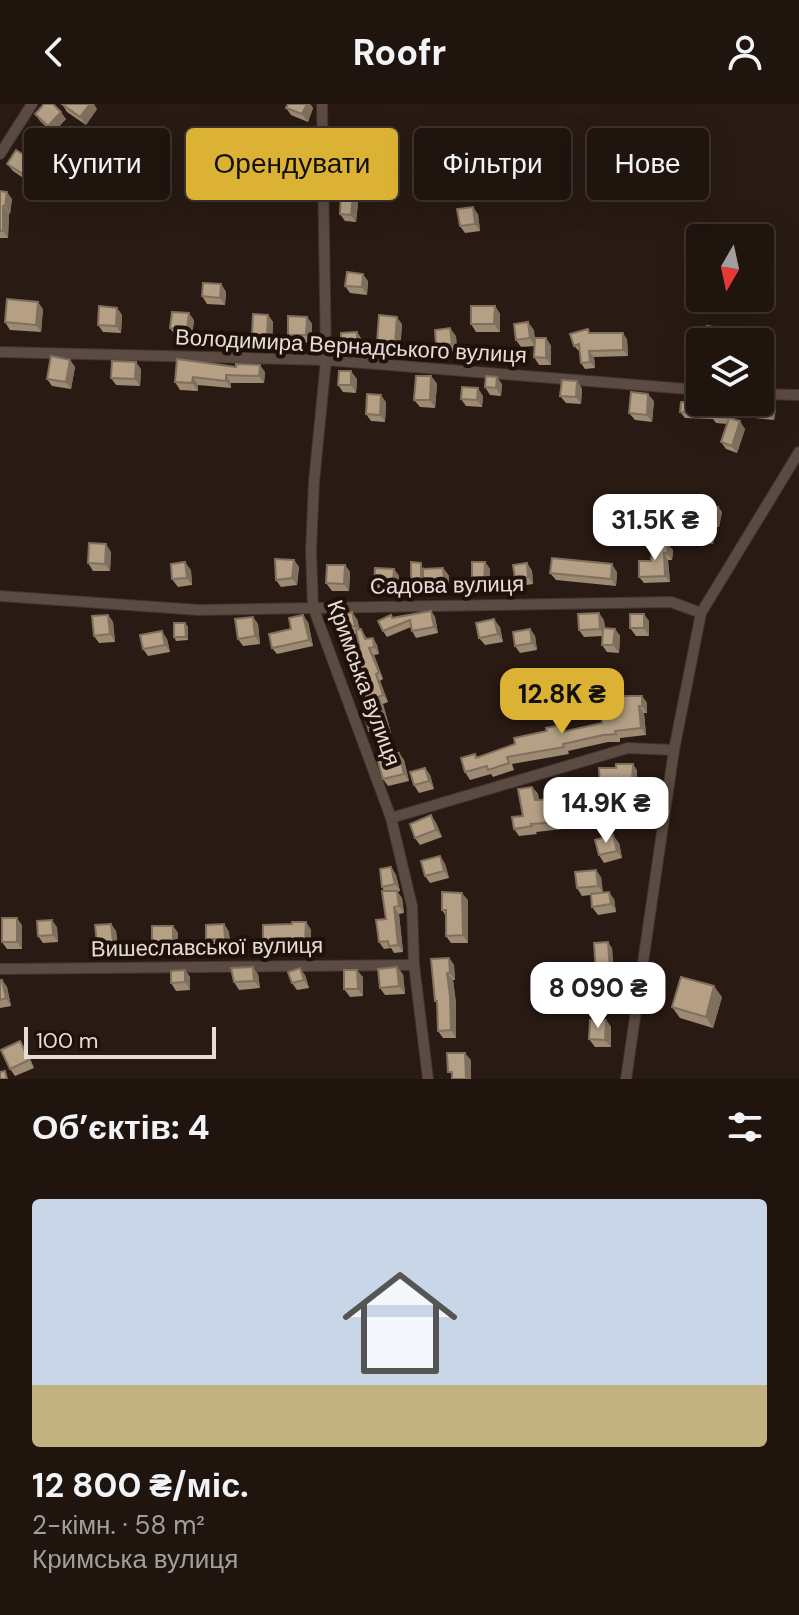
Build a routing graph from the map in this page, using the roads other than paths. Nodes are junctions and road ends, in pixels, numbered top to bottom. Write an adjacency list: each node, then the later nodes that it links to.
1 (32, 104): 3 (street)
2 (322, 104): 5 (street, Кримська вулиця)
3 (0, 154)
4 (0, 352): 5 (street, Володимира Вернадського вулиця)
5 (326, 360): 6 (street, Володимира Вернадського вулиця); 11 (street, Кримська вулиця)
6 (686, 389)
7 (774, 394): 8 (street)
8 (799, 395)
9 (799, 452): 12 (street)
10 (0, 596): 11 (street, Садова вулиця)
11 (313, 607): 12 (street, Садова вулиця); 14 (street, Кримська вулиця)
12 (701, 613): 13 (street)
13 (674, 750): 14 (street); 18 (street)
14 (391, 818): 15 (street, Кримська вулиця)
15 (414, 965): 16 (street, Вишеславської вулиця); 17 (street, Кримська вулиця)
16 (0, 969)
17 (428, 1079)
18 (626, 1079)

